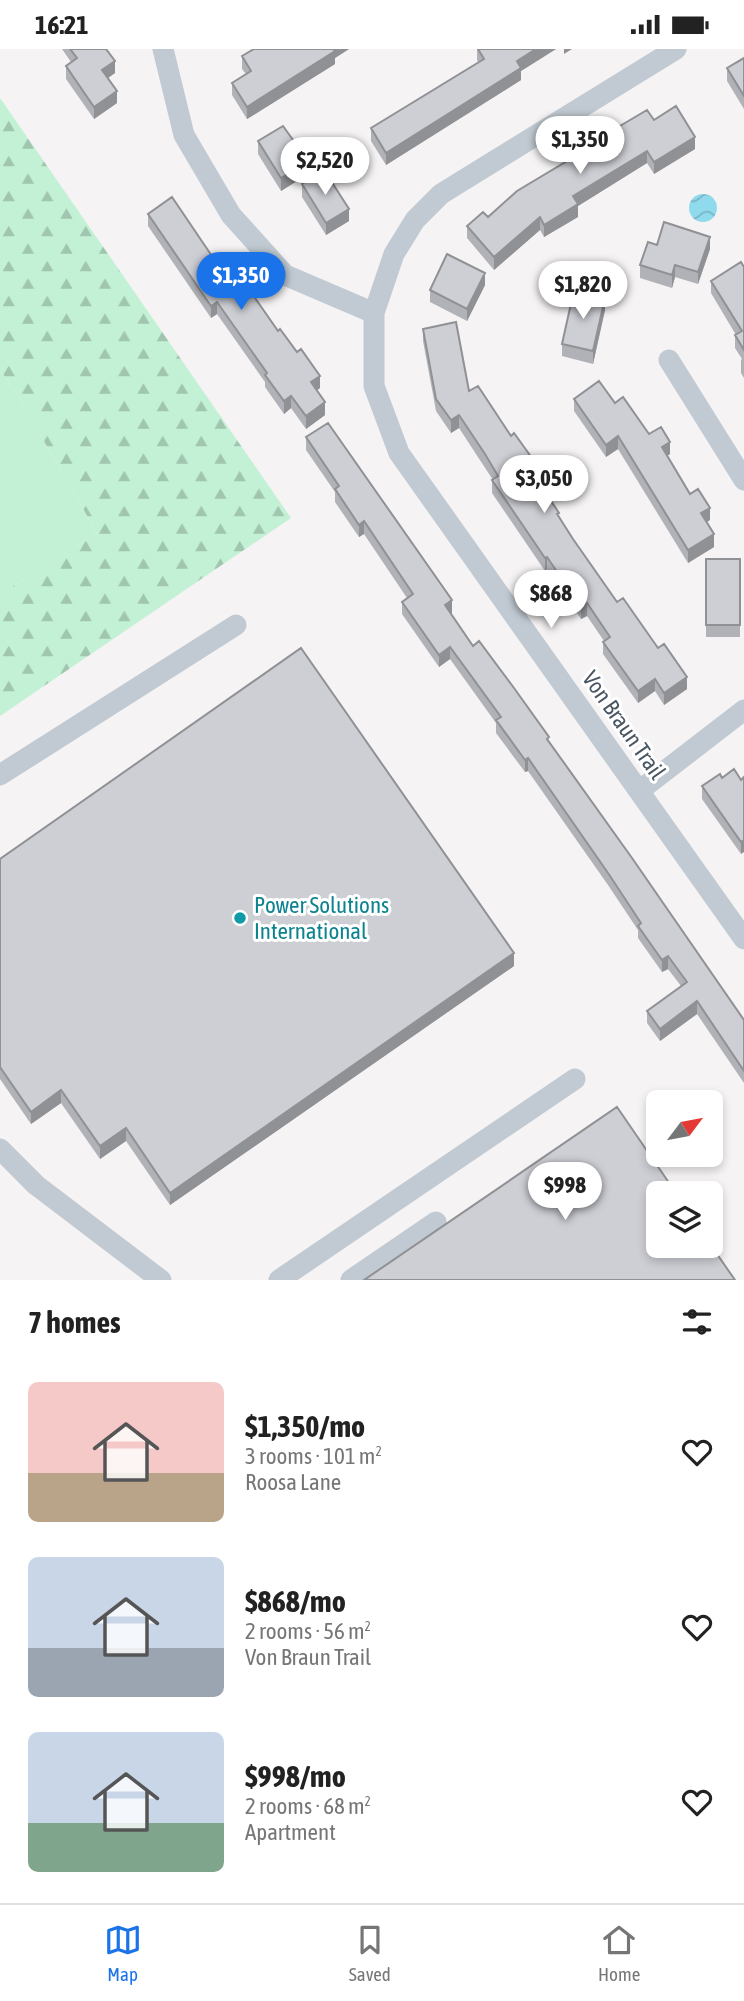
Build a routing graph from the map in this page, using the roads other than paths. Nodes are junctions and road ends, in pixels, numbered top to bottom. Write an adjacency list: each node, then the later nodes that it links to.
1 (163, 49): 3 (street)
2 (676, 49): 3 (street, Von Braun Trail)
3 (374, 313): 9 (street, Von Braun Trail)
4 (670, 360): 5 (street)
5 (744, 480)
6 (236, 625): 8 (street)
7 (744, 710): 9 (street)
8 (0, 775)
9 (639, 791): 10 (street, Von Braun Trail)
10 (744, 939)
11 (575, 1079): 14 (street)
12 (0, 1149): 15 (street)
13 (436, 1222): 16 (street)
14 (292, 1277)
15 (161, 1280)
16 (351, 1280)

